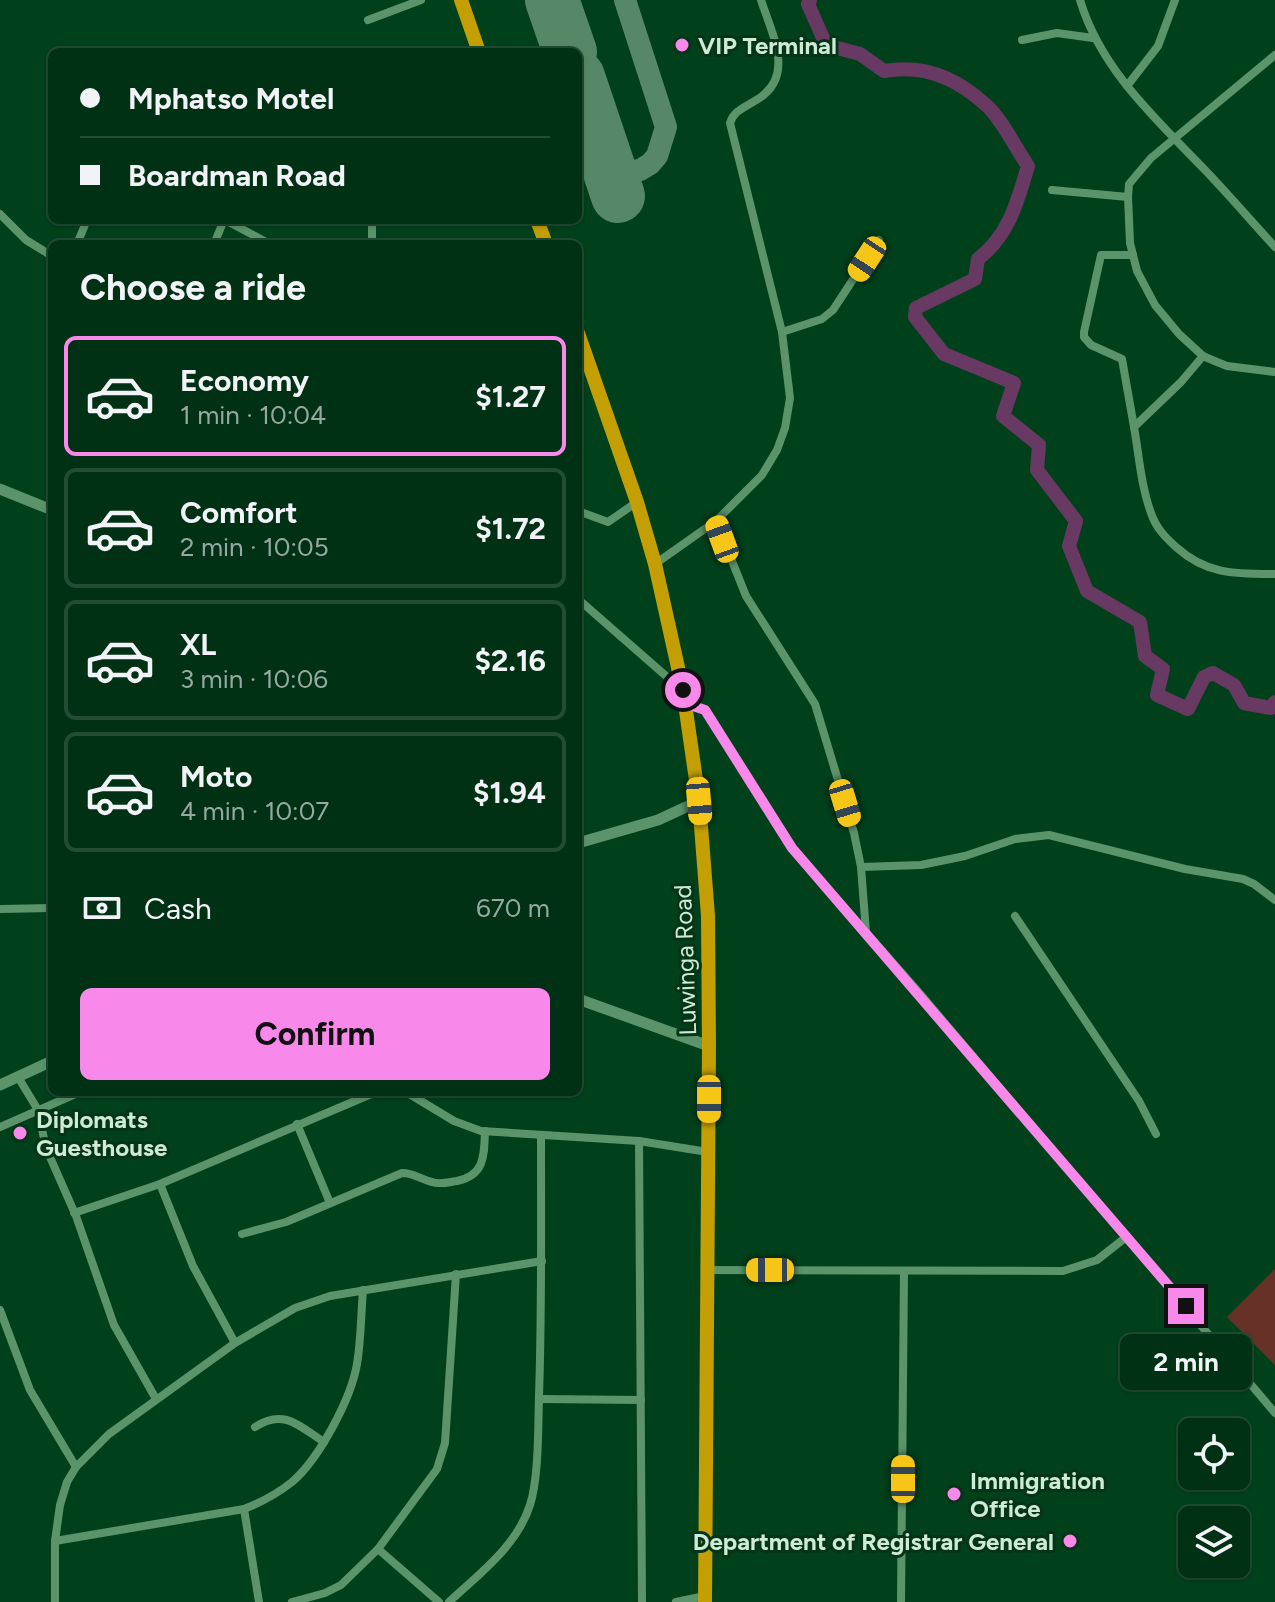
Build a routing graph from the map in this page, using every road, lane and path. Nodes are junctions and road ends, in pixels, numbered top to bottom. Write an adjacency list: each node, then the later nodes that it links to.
1 (421, 0): 6 (street)
2 (461, 0): 9 (highway)
3 (761, 0): 22 (street)
4 (1080, 0): 7 (street)
5 (1175, 0): 11 (street)
6 (368, 20)
7 (1093, 38): 8 (street); 11 (street)
8 (1022, 40)
9 (478, 48)
10 (1275, 55): 12 (street)
11 (1127, 86): 12 (street)
12 (1174, 138): 14 (street); 19 (street)
13 (1052, 190): 14 (street)
14 (1128, 197): 21 (street)
15 (0, 214): 20 (street)
16 (232, 224): 17 (street)
17 (262, 240)
18 (879, 240): 22 (street)
19 (1275, 247)
20 (48, 254)
21 (1133, 255): 23 (street); 26 (street)
22 (782, 332): 31 (street)
23 (1203, 356): 25 (street); 26 (street)
24 (584, 368): 28 (highway, Luwinga Road)
25 (1275, 372)
26 (1134, 427): 33 (street)
27 (0, 489): 29 (street)
28 (637, 502): 30 (street); 32 (highway, Luwinga Road)
29 (48, 508)
30 (582, 512)
31 (716, 521): 32 (street); 38 (street)
32 (655, 564): 35 (highway, Luwinga Road)
33 (1275, 574)
34 (582, 603): 35 (street)
35 (684, 697): 36 (highway, Luwinga Road); 43 (street)
36 (699, 801): 37 (street); 45 (highway, Luwinga Road)
37 (582, 842)
38 (861, 867): 39 (street); 43 (street)
39 (1275, 900)
40 (48, 908): 41 (street)
41 (0, 909)
42 (1015, 916): 56 (street)
43 (866, 933): 64 (street)
44 (582, 1000): 45 (street)
45 (709, 1046): 59 (highway, Luwinga Road)
46 (48, 1063): 47 (street)
47 (18, 1077): 48 (street); 52 (street)
48 (0, 1085)
49 (71, 1096): 52 (street)
50 (366, 1096): 53 (street)
51 (413, 1096): 55 (street)
52 (38, 1110): 54 (street); 62 (street)
53 (297, 1124): 60 (street); 61 (street)
54 (0, 1127)
55 (485, 1131): 57 (street); 61 (street)
56 (1156, 1134)
57 (541, 1135): 58 (street); 65 (street)
58 (639, 1141): 59 (street); 76 (street)
59 (708, 1152): 66 (highway, Luwinga Road)
60 (160, 1184): 62 (street); 72 (street)
61 (330, 1203): 63 (street)
62 (74, 1213): 74 (street)
63 (242, 1234)
64 (1125, 1238): 67 (street); 77 (street)
65 (542, 1261): 68 (street); 75 (street)
66 (708, 1270): 67 (street); 84 (highway, Luwinga Road)
67 (904, 1271): 92 (street)
68 (456, 1274): 69 (street); 83 (street)
69 (363, 1290): 72 (street); 79 (street)
70 (0, 1310): 71 (street)
71 (10, 1340): 73 (street); 80 (street)
72 (235, 1343): 74 (street)
73 (0, 1344)
74 (156, 1399): 80 (street)
75 (539, 1399): 76 (street); 89 (street)
76 (641, 1400): 90 (street)
77 (1275, 1413)
78 (255, 1427): 79 (street)
79 (324, 1442): 81 (street)
80 (76, 1467): 82 (street)
81 (244, 1509): 82 (street); 86 (street)
82 (55, 1541): 85 (street)
83 (378, 1549): 87 (street); 88 (street)
84 (705, 1599): 91 (street)
85 (55, 1602)
86 (259, 1602)
87 (292, 1602)
88 (439, 1602)
89 (449, 1602)
90 (642, 1602)
91 (676, 1602)
92 (901, 1602)

